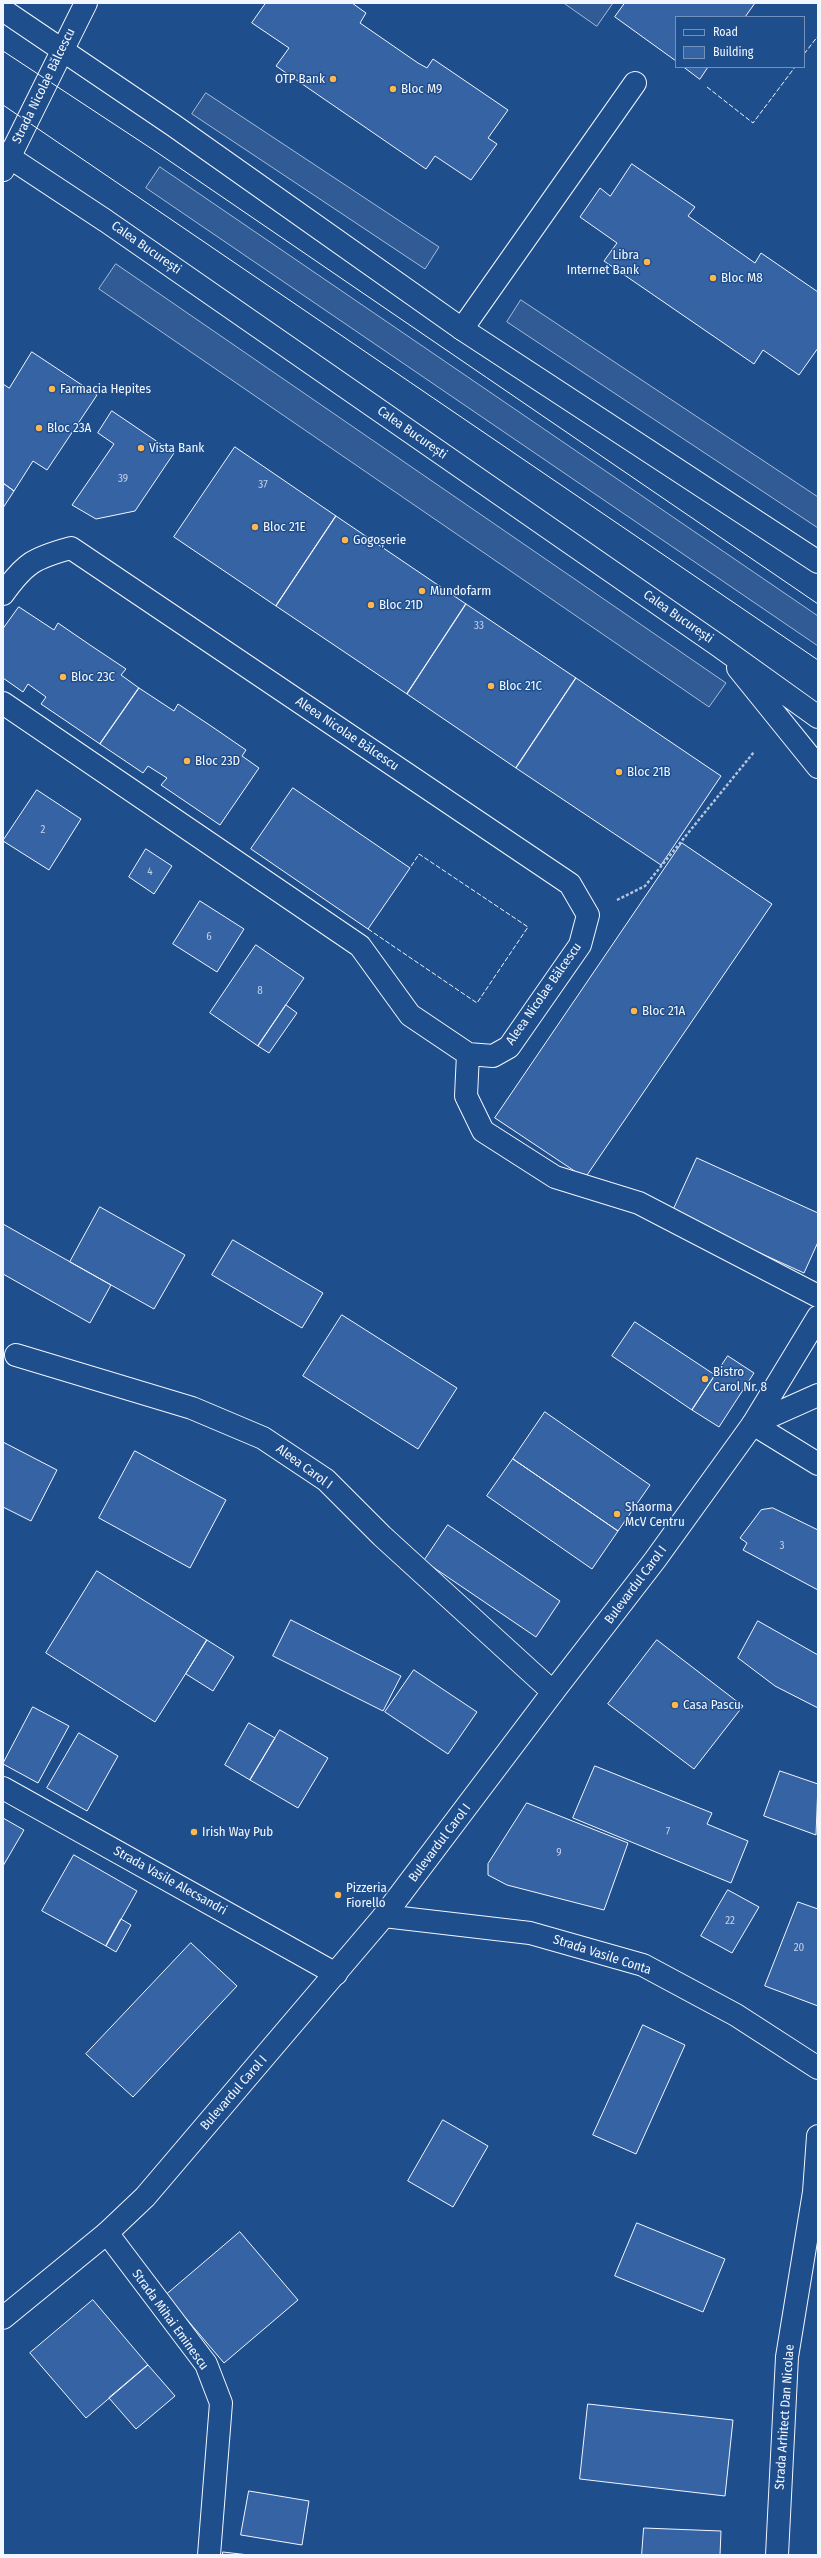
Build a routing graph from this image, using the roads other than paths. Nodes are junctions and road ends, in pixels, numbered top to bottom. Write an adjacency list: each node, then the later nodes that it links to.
1 (86, 3): 3 (main road, Strada Nicolae Bălcescu)
2 (3, 10): 3 (main road)
3 (61, 50): 5 (main road, Strada Nicolae Bălcescu); 6 (main road)
4 (635, 83): 6 (main road)
5 (5, 160): 9 (main road, Calea București)
6 (462, 329): 7 (main road)
7 (818, 562)
8 (3, 594): 13 (main road, Aleea Nicolae Bălcescu)
9 (719, 646): 11 (main road, Calea București); 12 (main road)
10 (3, 703): 13 (main road, Aleea Nicolae Bălcescu)
11 (818, 717)
12 (818, 767)
13 (468, 1054): 14 (main road)
14 (818, 1296)
15 (818, 1317): 18 (main road, Bulevardul Carol I)
16 (16, 1355): 20 (main road, Aleea Carol I)
17 (818, 1395): 18 (main road)
18 (753, 1424): 19 (main road); 20 (main road, Bulevardul Carol I)
19 (818, 1464)
20 (553, 1692): 22 (main road, Bulevardul Carol I)
21 (3, 1788): 23 (main road, Strada Vasile Alecsandri)
22 (384, 1916): 23 (main road, Bulevardul Carol I); 24 (main road, Strada Vasile Conta)
23 (336, 1974): 26 (main road, Bulevardul Carol I)
24 (818, 2068)
25 (818, 2136): 29 (main road, Strada Arhitect Dan Nicolae)
26 (107, 2233): 27 (main road, Bulevardul Carol I); 28 (main road, Strada Mihai Eminescu)
27 (3, 2318)
28 (209, 2555)
29 (778, 2555)

